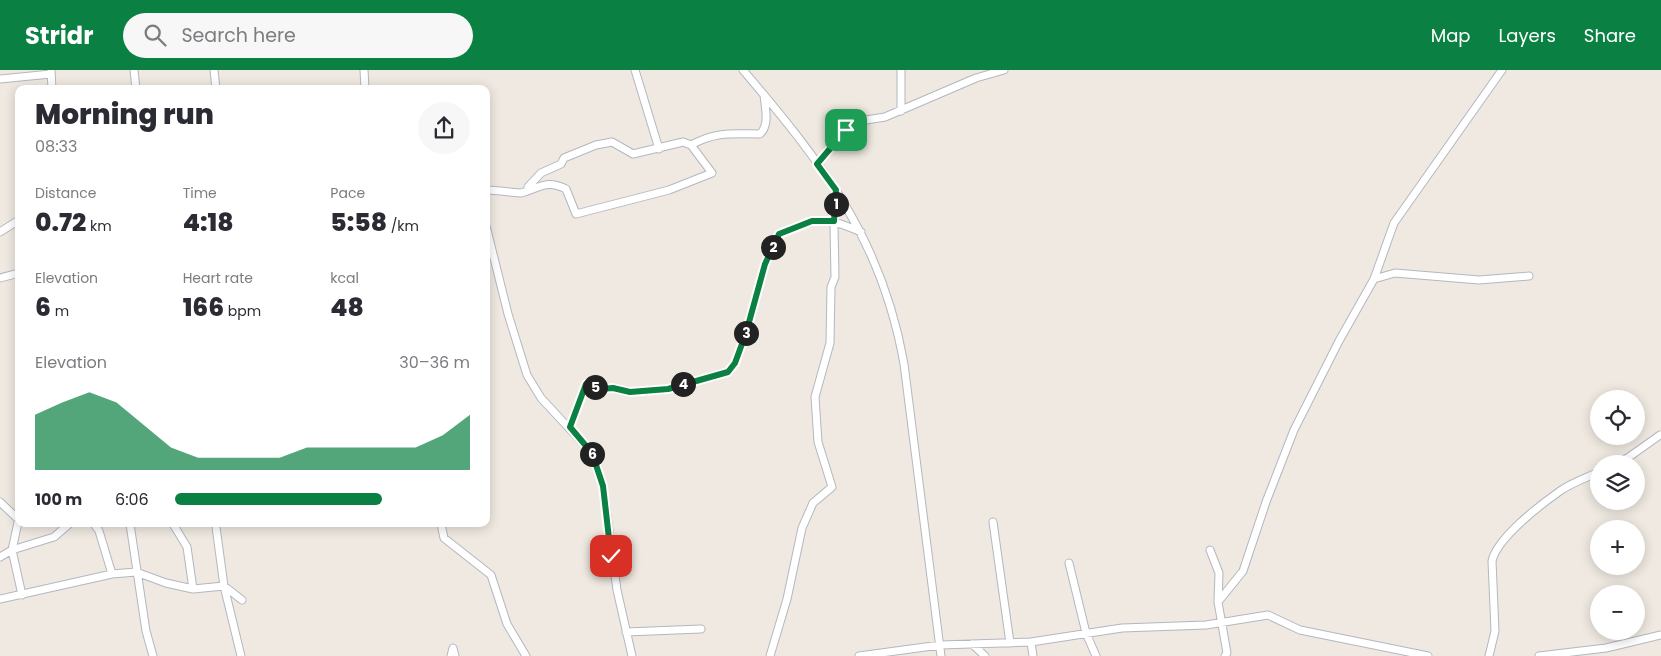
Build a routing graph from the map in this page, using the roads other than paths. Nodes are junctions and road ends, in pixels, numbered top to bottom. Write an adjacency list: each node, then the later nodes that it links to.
1 (134, 70): 12 (street)
2 (214, 70): 13 (street)
3 (364, 70): 14 (street)
4 (635, 70): 18 (street)
5 (742, 70): 15 (street)
6 (901, 70): 16 (street)
7 (1004, 70): 16 (street)
8 (1502, 70): 31 (street)
9 (51, 72): 10 (street); 11 (street)
10 (0, 79)
11 (52, 85)
12 (136, 85)
13 (216, 85)
14 (366, 85)
15 (764, 95): 17 (street); 19 (street)
16 (901, 111): 19 (street)
17 (691, 144): 18 (street); 22 (street)
18 (659, 149): 22 (street)
19 (817, 164): 21 (street)
20 (490, 190): 22 (street)
21 (836, 190): 23 (street); 26 (street)
22 (520, 193)
23 (834, 221): 26 (street); 32 (street); 74 (street)
24 (15, 223): 25 (street)
25 (0, 232)
26 (861, 232): 66 (street)
27 (490, 242): 32 (street)
28 (15, 274): 30 (street)
29 (1529, 276): 31 (street)
30 (0, 278)
31 (1374, 279): 57 (street)
32 (570, 427): 60 (street)
33 (1660, 435): 34 (street)
34 (1632, 455)
35 (1590, 476): 82 (street)
36 (0, 502): 37 (street)
37 (15, 515)
38 (994, 522): 64 (street)
39 (16, 527): 46 (street)
40 (66, 527): 46 (street)
41 (96, 527): 51 (street)
42 (130, 527): 50 (street)
43 (174, 527): 53 (street)
44 (216, 527): 52 (street)
45 (442, 527): 72 (street)
46 (12, 550): 48 (street); 54 (street)
47 (1210, 550): 57 (street)
48 (0, 557)
49 (1069, 563): 61 (street)
50 (136, 572): 51 (street); 53 (street); 68 (street)
51 (112, 574): 54 (street)
52 (224, 586): 53 (street); 56 (street); 69 (street)
53 (193, 589)
54 (22, 595): 55 (street)
55 (0, 599)
56 (242, 600)
57 (1218, 602): 58 (street)
58 (1222, 622): 61 (street); 80 (street); 81 (street)
59 (701, 629): 60 (street)
60 (626, 632): 73 (street)
61 (1086, 633): 63 (street); 79 (street)
62 (1661, 635): 67 (street)
63 (1031, 642): 64 (street); 78 (street)
64 (1010, 643): 65 (street)
65 (972, 644): 66 (street); 77 (street)
66 (940, 645): 75 (street); 76 (street)
67 (1612, 647): 83 (street); 84 (street)
68 (153, 656)
69 (241, 656)
70 (451, 656): 71 (street)
71 (455, 656)
72 (526, 656)
73 (632, 656)
74 (770, 656)
75 (859, 656)
76 (941, 656)
77 (985, 656)
78 (1033, 656)
79 (1096, 656)
80 (1225, 656)
81 (1428, 656)
82 (1489, 656)
83 (1539, 656)
84 (1612, 656)

